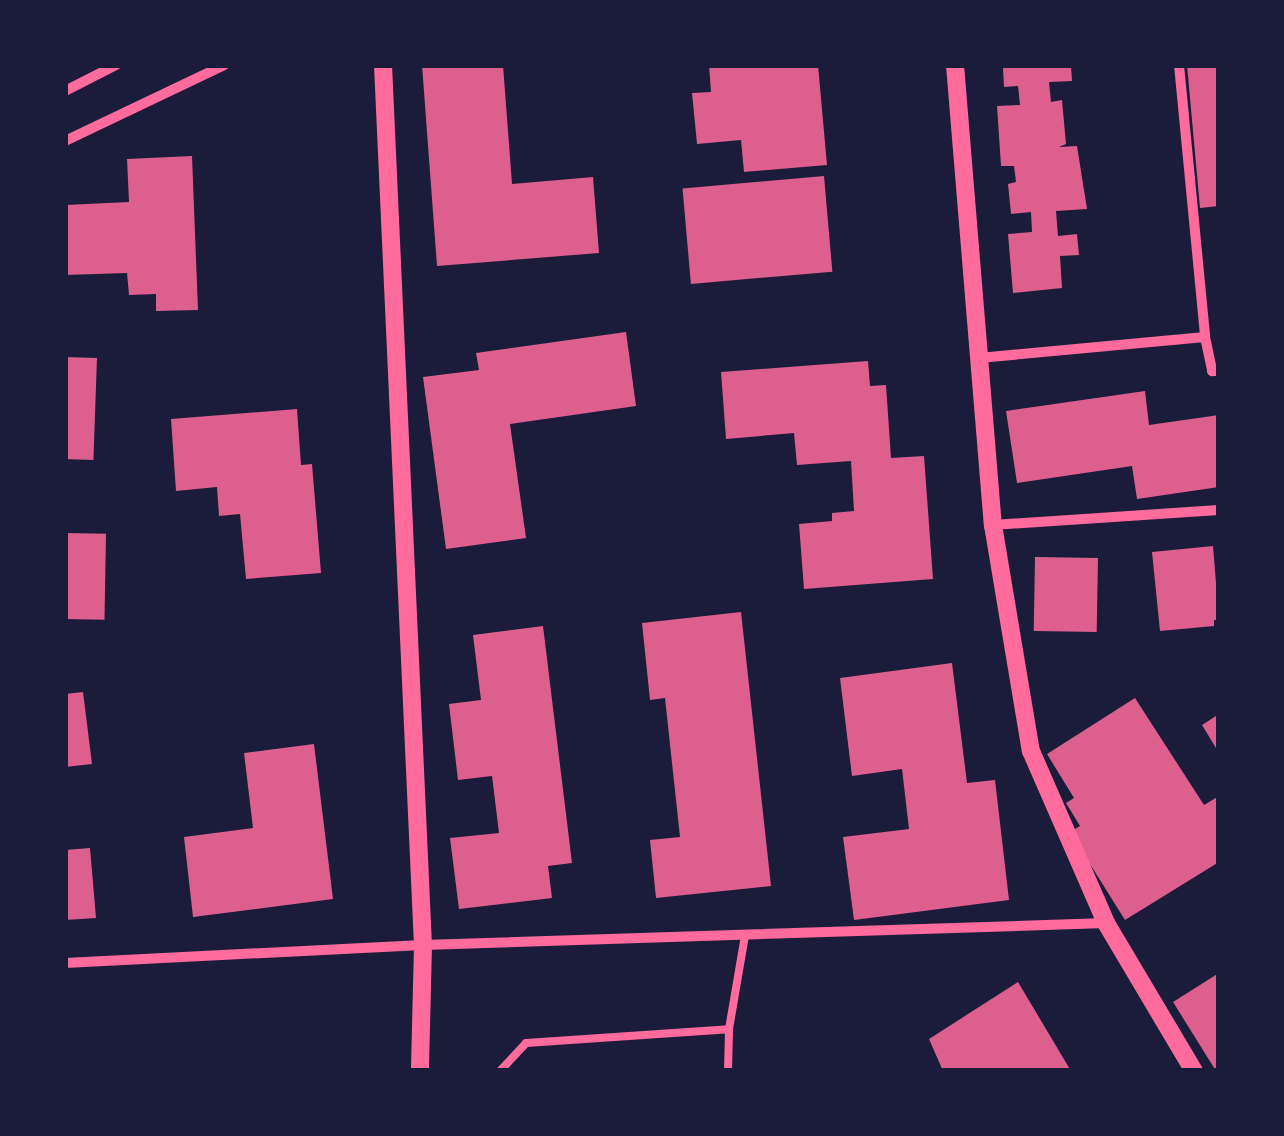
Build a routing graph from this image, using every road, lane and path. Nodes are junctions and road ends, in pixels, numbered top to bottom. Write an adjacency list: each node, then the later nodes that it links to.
1 (116, 65): 6 (street)
2 (224, 65): 7 (street)
3 (383, 65): 15 (street)
4 (955, 65): 9 (street)
5 (1179, 65): 8 (street)
6 (65, 91)
7 (65, 141)
8 (1205, 336): 9 (street); 10 (street)
9 (979, 358): 12 (street)
10 (1219, 371)
11 (1219, 510): 12 (street)
12 (992, 525): 13 (street)
13 (1106, 923): 14 (street); 21 (street)
14 (745, 935): 15 (street); 17 (lane)
15 (423, 944): 16 (street); 18 (street)
16 (65, 964)
17 (728, 1028): 19 (lane); 20 (lane)
18 (420, 1071)
19 (500, 1071)
20 (728, 1071)
21 (1194, 1071)

